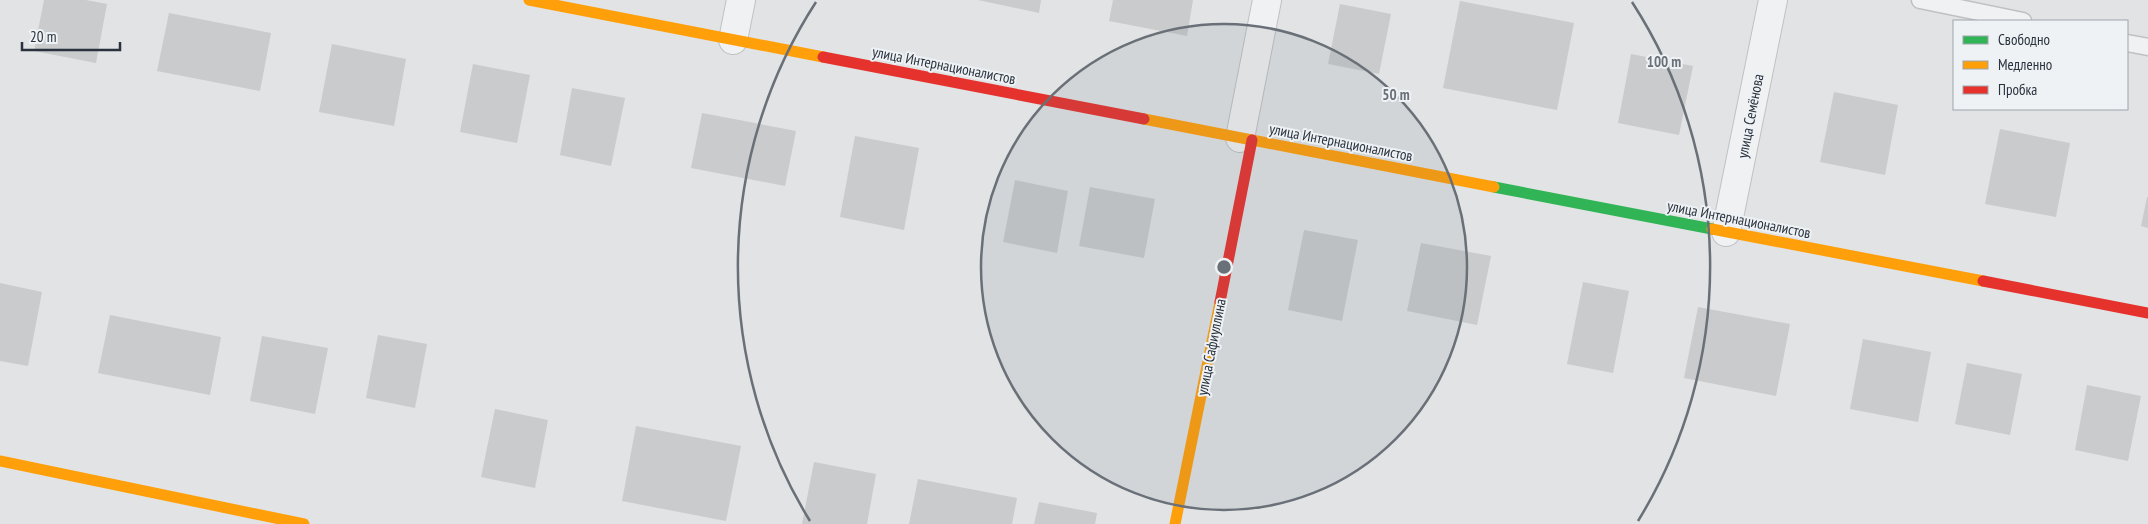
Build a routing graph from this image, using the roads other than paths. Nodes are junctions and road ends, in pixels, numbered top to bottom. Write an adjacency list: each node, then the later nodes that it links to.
1 (529, 0): 7 (street, улица Интернационалистов)
2 (741, 0): 7 (street)
3 (1266, 0): 10 (street, улица Сафиуллина)
4 (1773, 0): 11 (street, улица Семёнова)
5 (1920, 0): 6 (lane)
6 (2018, 20)
7 (733, 40): 10 (street, улица Интернационалистов)
8 (2128, 42): 9 (lane)
9 (2148, 47)
10 (1246, 139): 11 (street, улица Интернационалистов); 15 (street, улица Сафиуллина)
11 (1726, 232): 12 (street, улица Интернационалистов)
12 (2148, 313)
13 (0, 461): 14 (street)
14 (304, 524)
15 (1175, 524)

